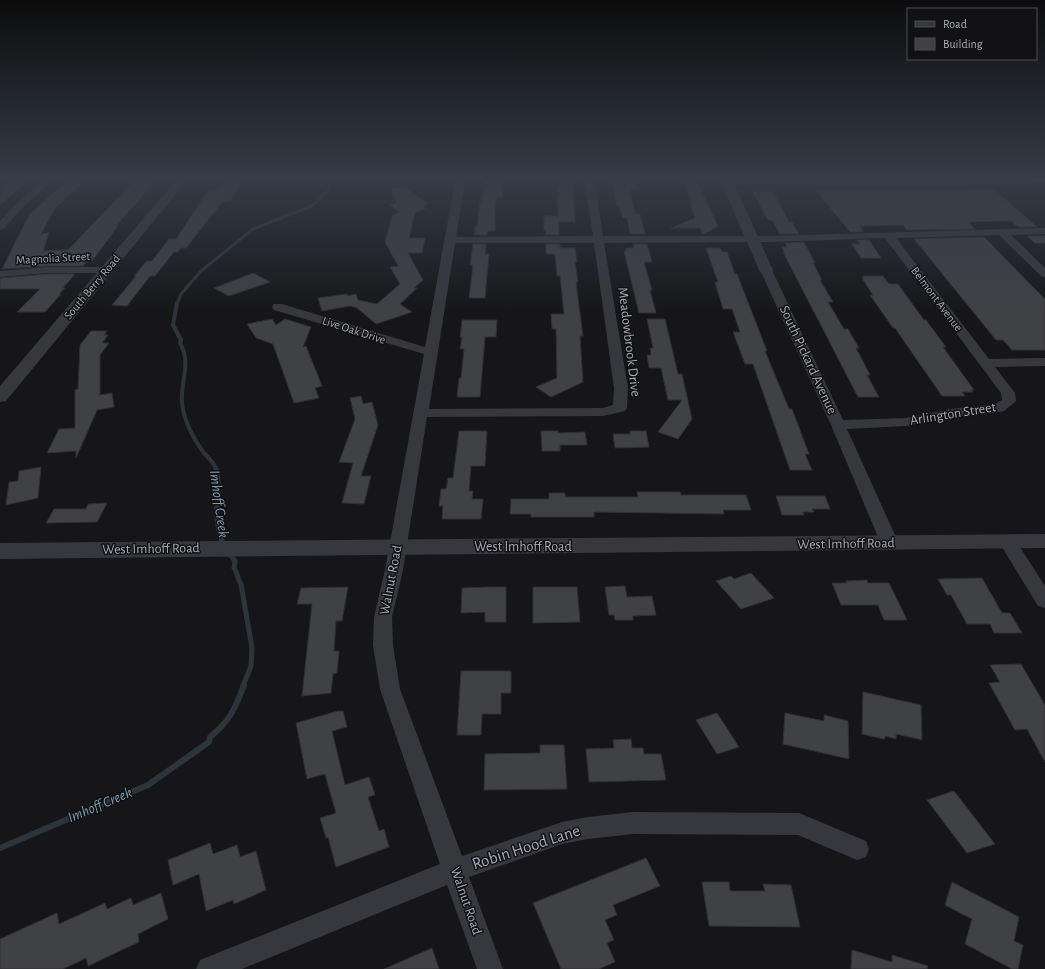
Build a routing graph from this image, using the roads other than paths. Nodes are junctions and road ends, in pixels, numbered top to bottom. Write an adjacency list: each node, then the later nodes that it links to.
1 (147, 222): 11 (street, South Berry Road)
2 (453, 222): 9 (street, Walnut Road)
3 (596, 222): 10 (street, Meadowbrook Drive)
4 (744, 222): 8 (street, South Pickard Avenue)
5 (1045, 231): 6 (street)
6 (1002, 232): 7 (street); 14 (street)
7 (888, 235): 8 (street); 18 (street, Belmont Avenue)
8 (751, 239): 10 (street); 12 (street, South Pickard Avenue)
9 (450, 240): 10 (street); 16 (street, Walnut Road)
10 (599, 240): 20 (street, Meadowbrook Drive)
11 (107, 270): 13 (street, Magnolia Street); 19 (street, South Berry Road)
12 (766, 270): 21 (street, South Pickard Avenue)
13 (0, 274)
14 (1045, 274)
15 (278, 307): 16 (street, Live Oak Drive)
16 (430, 352): 20 (street, Walnut Road)
17 (1045, 362): 18 (street)
18 (985, 363): 21 (street, Arlington Street)
19 (0, 397)
20 (420, 413): 25 (street, Walnut Road)
21 (838, 425): 24 (street, South Pickard Avenue)
22 (1045, 541): 23 (street, West Imhoff Road)
23 (1008, 542): 24 (street, West Imhoff Road); 27 (street)
24 (890, 544): 25 (street, West Imhoff Road)
25 (398, 548): 26 (street, West Imhoff Road); 29 (street, Walnut Road)
26 (0, 551)
27 (1045, 601)
28 (858, 849): 29 (street, Robin Hood Lane)
29 (454, 870): 30 (street, Robin Hood Lane); 31 (street, Walnut Road)
30 (209, 969)
31 (490, 969)

